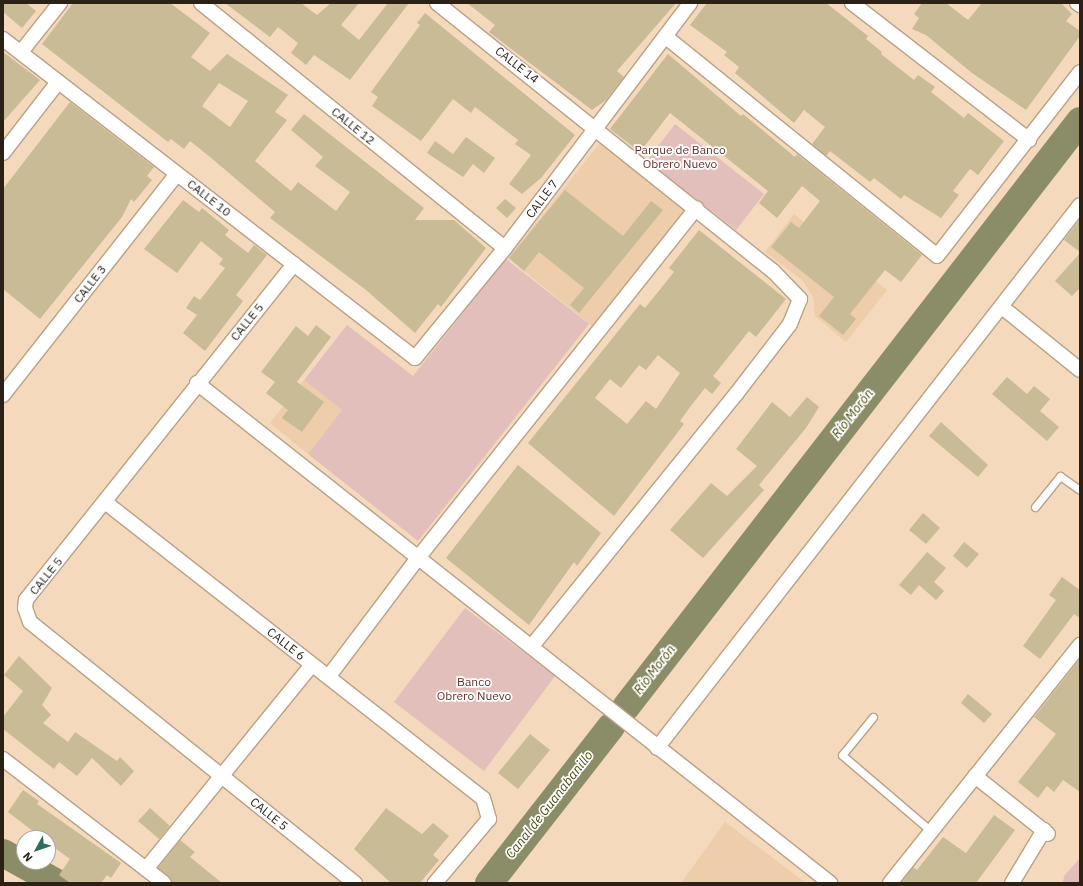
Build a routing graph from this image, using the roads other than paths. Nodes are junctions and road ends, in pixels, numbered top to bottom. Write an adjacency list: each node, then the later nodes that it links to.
1 (60, 3): 10 (street)
2 (201, 3): 19 (street, CALLE 12)
3 (437, 3): 13 (street, CALLE 14)
4 (690, 3): 8 (street, CALLE 7)
5 (852, 3): 14 (street)
6 (1077, 3): 7 (street)
7 (1080, 5)
8 (666, 37): 13 (street, CALLE 7); 14 (street)
9 (3, 39): 10 (street, CALLE 10)
10 (21, 52): 12 (street, CALLE 10)
11 (1080, 72): 14 (street)
12 (58, 82): 15 (street); 16 (street, CALLE 10)
13 (596, 126): 18 (street, CALLE 14); 19 (street, CALLE 7)
14 (1029, 140)
15 (3, 153)
16 (177, 174): 20 (street, CALLE 10); 25 (street, CALLE 3)
17 (1080, 205): 21 (street)
18 (696, 208): 29 (street); 31 (street, CALLE 14)
19 (505, 248): 22 (street, CALLE 7)
20 (294, 264): 22 (street, CALLE 10); 24 (street, CALLE 5)
21 (1002, 307): 23 (street); 35 (street)
22 (415, 358)
23 (1080, 370)
24 (197, 383): 27 (street, CALLE 5); 29 (street)
25 (3, 395)
26 (1080, 490): 28 (lane)
27 (105, 502): 32 (street, CALLE 6); 37 (street, CALLE 5)
28 (1035, 507)
29 (418, 558): 31 (street); 33 (street)
30 (1080, 645): 38 (street)
31 (532, 646): 35 (street)
32 (312, 665): 33 (street, CALLE 6); 37 (street)
33 (329, 676): 43 (street, CALLE 6)
34 (873, 717): 39 (lane)
35 (657, 748): 44 (street)
36 (3, 759): 40 (street)
37 (222, 776): 40 (street); 42 (street, CALLE 5)
38 (975, 776): 39 (street); 46 (street)
39 (931, 832): 45 (street)
40 (146, 869): 41 (street)
41 (164, 883)
42 (355, 883)
43 (435, 883)
44 (830, 883)
45 (890, 883)
46 (1012, 883)

